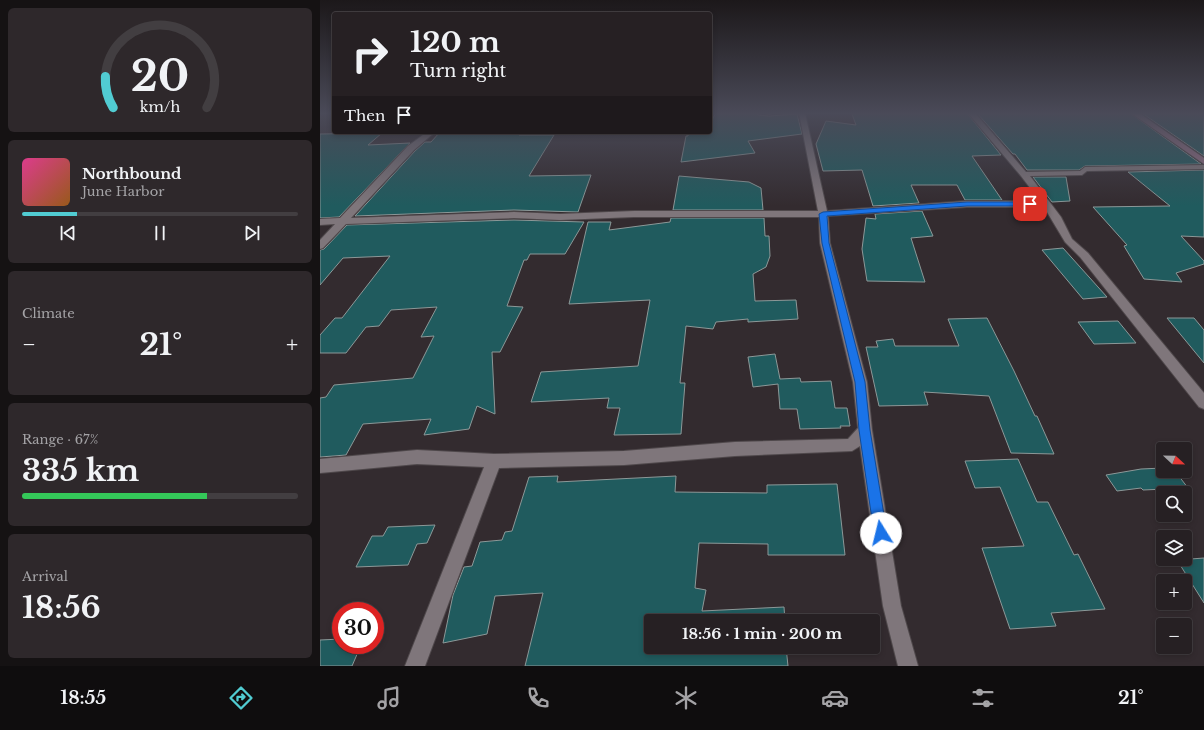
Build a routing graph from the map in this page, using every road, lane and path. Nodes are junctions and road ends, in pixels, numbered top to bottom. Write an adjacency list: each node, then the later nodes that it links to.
1 (416, 144): 10 (street)
2 (808, 144): 9 (street)
3 (998, 144): 7 (street)
4 (1178, 144): 5 (street)
5 (1204, 162)
6 (1204, 167): 7 (street)
7 (1024, 174): 8 (street)
8 (1045, 204): 9 (street); 13 (street)
9 (823, 214): 10 (street); 14 (street)
10 (344, 221): 11 (street); 12 (street)
11 (320, 222)
12 (320, 246)
13 (1204, 403)
14 (865, 430): 15 (street); 18 (street)
15 (494, 461): 16 (street); 17 (street)
16 (320, 466)
17 (414, 666)
18 (908, 666)

